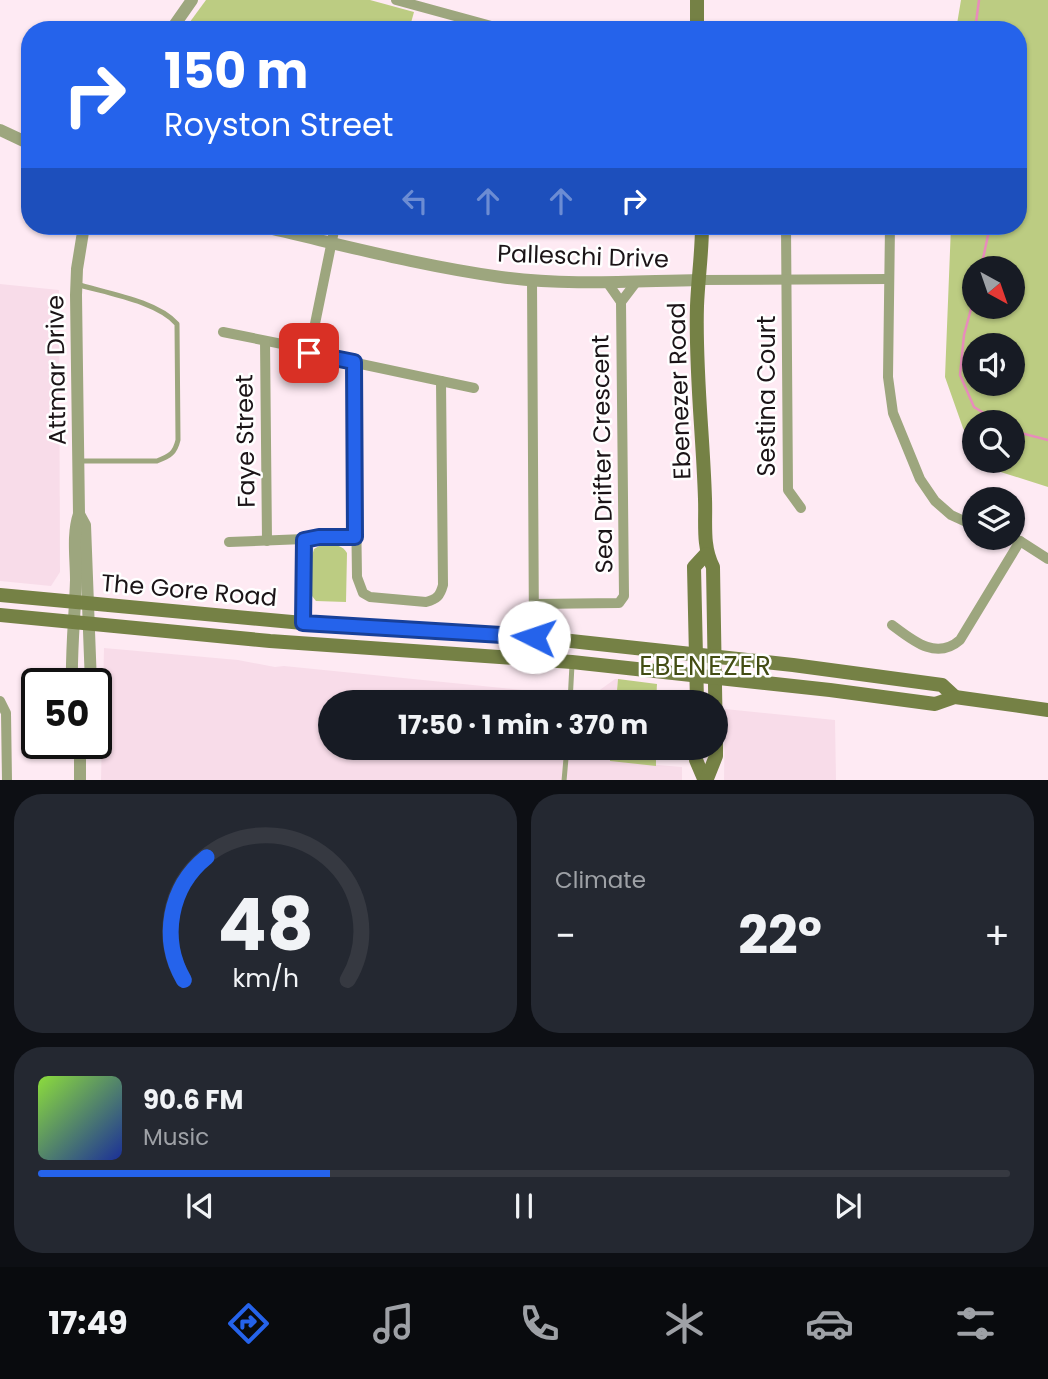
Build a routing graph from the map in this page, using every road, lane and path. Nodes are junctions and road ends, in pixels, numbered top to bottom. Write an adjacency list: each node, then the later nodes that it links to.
1 (192, 0): 4 (street)
2 (396, 0): 5 (street)
3 (697, 0): 6 (main road)
4 (177, 21)
5 (473, 21)
6 (697, 21)
7 (0, 130): 8 (street)
8 (21, 140)
9 (83, 235): 22 (street, Attmar Drive)
10 (297, 235): 15 (street, Palleschi Drive)
11 (333, 235): 15 (street)
12 (702, 235): 19 (main road, Ebenezer Road)
13 (786, 235): 16 (street, Sestina Court)
14 (890, 235): 17 (street)
15 (331, 243): 18 (street, Palleschi Drive); 26 (street)
16 (786, 279): 17 (street); 19 (street); 31 (street, Sestina Court)
17 (888, 279): 32 (street)
18 (533, 280): 21 (street, Palleschi Drive); 43 (street)
19 (700, 280): 20 (street, Palleschi Drive); 39 (main road, Ebenezer Road)
20 (637, 281): 21 (street, Palleschi Drive); 23 (street, Sea Drifter Crescent)
21 (607, 282): 23 (street, Sea Drifter Crescent)
22 (76, 284): 30 (street, Attmar Drive); 30 (lane)
23 (621, 302): 43 (street, Sea Drifter Crescent)
24 (223, 332): 25 (street)
25 (265, 341): 26 (street); 35 (street, Faye Street)
26 (309, 353): 27 (street)
27 (354, 362): 28 (street); 33 (street)
28 (441, 381): 29 (street); 33 (street)
29 (474, 387)
30 (78, 461): 42 (street, Attmar Drive)
31 (801, 508)
32 (962, 520)
33 (355, 537): 34 (street)
34 (304, 540): 35 (street); 46 (street)
35 (267, 541): 36 (street)
36 (229, 542)
37 (1025, 544): 40 (street)
38 (1015, 550): 48 (street)
39 (706, 554): 50 (main road, Ebenezer Road); 51 (main road, Ebenezer Road)
40 (1048, 559)
41 (0, 595): 42 (main road, The Gore Road)
42 (81, 603): 45 (street); 46 (main road, The Gore Road); 47 (street)
43 (534, 604): 49 (street)
44 (0, 615): 45 (main road, The Gore Road)
45 (73, 622): 47 (main road, The Gore Road); 53 (street)
46 (303, 623): 49 (main road, The Gore Road)
47 (89, 624): 52 (main road, The Gore Road); 54 (street)
48 (892, 625)
49 (534, 637): 50 (main road, The Gore Road)
50 (696, 654): 51 (main road, The Gore Road); 55 (main road, Ebenezer Road)
51 (715, 656): 56 (main road, Ebenezer Road); 60 (main road, The Gore Road)
52 (572, 662): 55 (main road, The Gore Road); 57 (lane)
53 (72, 668)
54 (90, 668)
55 (697, 675): 56 (main road, The Gore Road); 58 (main road, Ebenezer Road)
56 (716, 677): 59 (main road, Ebenezer Road); 60 (main road, The Gore Road)
57 (571, 690)
58 (697, 690)
59 (716, 690)
60 (955, 697): 62 (main road, The Gore Road)
61 (0, 701): 67 (street)
62 (1048, 709)
63 (80, 759): 69 (street)
64 (566, 760): 70 (lane)
65 (696, 760): 71 (main road, Ebenezer Road)
66 (714, 760): 71 (main road, Ebenezer Road)
67 (3, 761): 68 (street)
68 (7, 780)
69 (80, 780)
70 (564, 780)
71 (705, 780)

